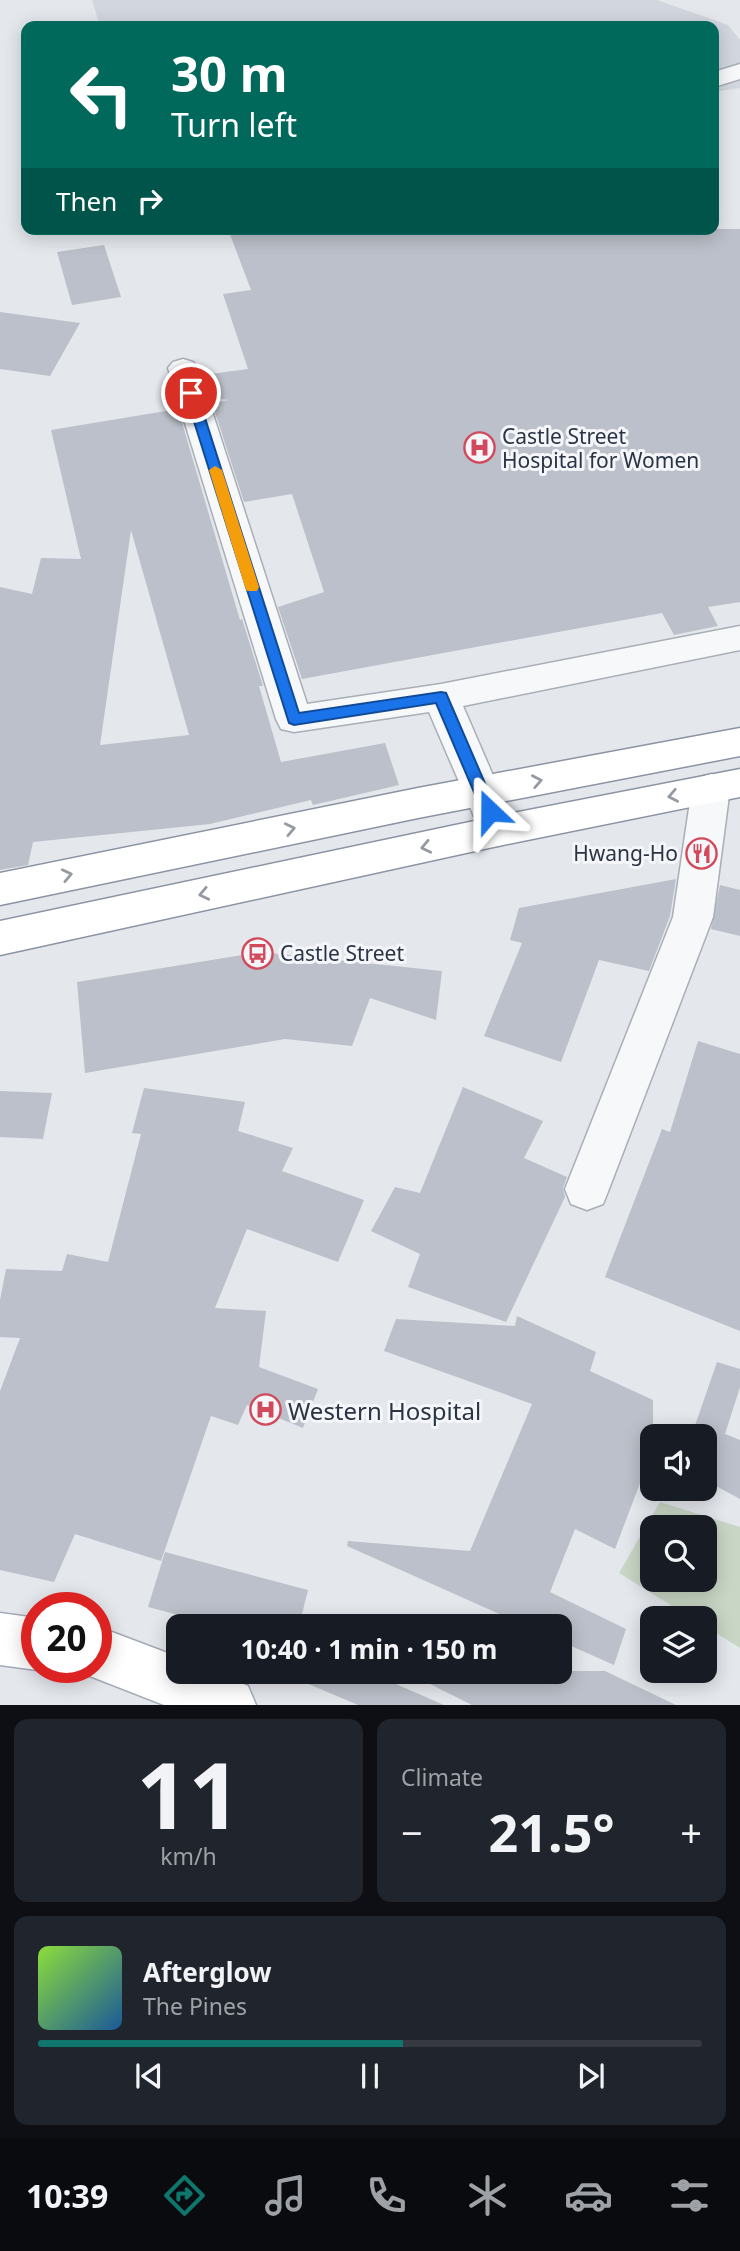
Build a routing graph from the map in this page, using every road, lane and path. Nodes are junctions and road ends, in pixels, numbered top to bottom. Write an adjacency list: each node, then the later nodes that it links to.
1 (740, 71): 2 (street)
2 (719, 78)
3 (183, 368): 5 (street)
4 (740, 638): 5 (street)
5 (441, 697): 8 (street)
6 (740, 741): 8 (main road, one-way to 6)
7 (725, 785): 9 (main road, one-way to 9); 12 (street)
8 (482, 792): 9 (street); 10 (main road, one-way to 8)
9 (498, 831): 11 (main road, one-way to 11)
10 (0, 889)
11 (0, 938)
12 (587, 1189)
13 (0, 1639): 14 (main road)
14 (21, 1642)
15 (112, 1656): 16 (main road)
16 (229, 1705)

